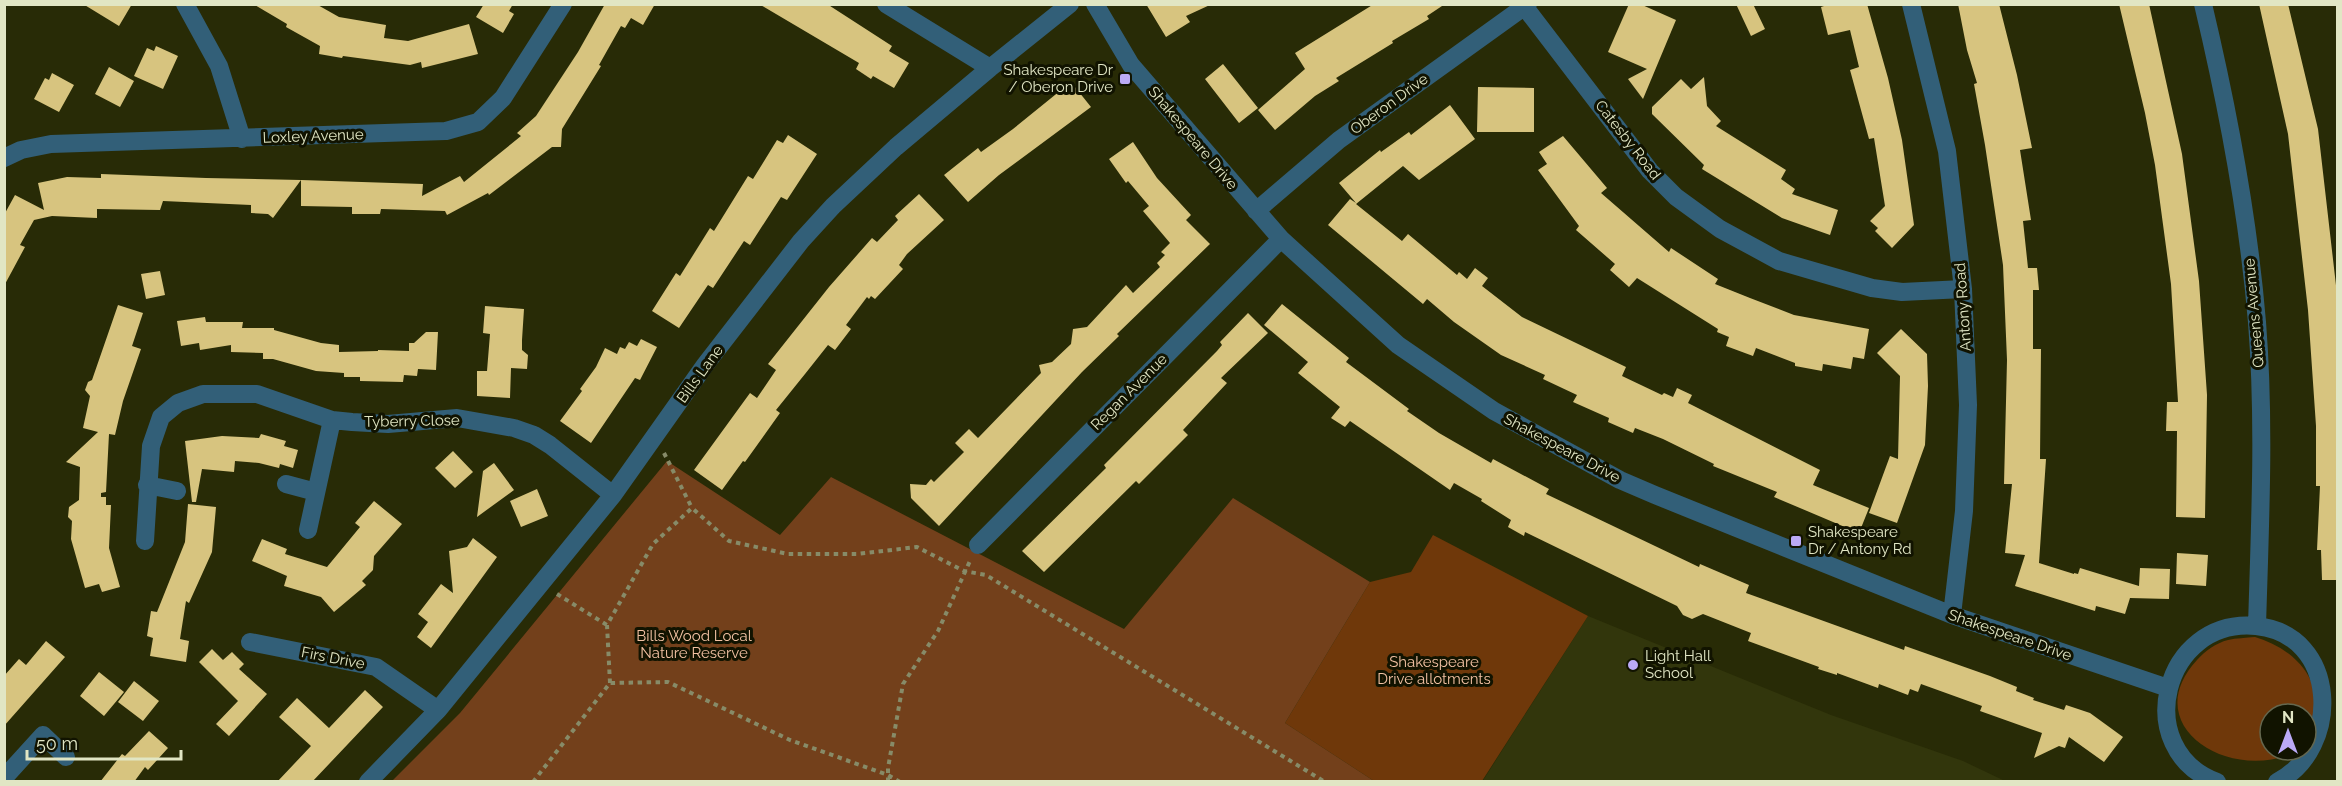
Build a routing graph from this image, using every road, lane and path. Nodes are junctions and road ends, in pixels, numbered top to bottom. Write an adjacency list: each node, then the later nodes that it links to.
1 (185, 4): 10 (street)
2 (562, 4): 10 (street, Loxley Avenue)
3 (886, 4): 9 (street)
4 (1070, 4): 9 (street, Bills Lane)
5 (1095, 4): 12 (street, Shakespeare Drive)
6 (1911, 4): 14 (street, Antony Road)
7 (2203, 4): 30 (street, Queens Avenue)
8 (1526, 5): 12 (street, Oberon Drive); 14 (street, Catesby Road)
9 (990, 68): 16 (street, Bills Lane)
10 (242, 139): 11 (street, Loxley Avenue)
11 (4, 158)
12 (1256, 211): 13 (street, Shakespeare Drive)
13 (1281, 239): 25 (street, Regan Avenue); 28 (street, Shakespeare Drive)
14 (1963, 289): 28 (street, Antony Road)
15 (332, 420): 18 (street, Tyberry Close); 20 (street); 21 (street, Tyberry Close)
16 (657, 434): 21 (street, Bills Lane); 22 (path)
17 (286, 484): 20 (street)
18 (147, 485): 19 (street); 24 (street, Tyberry Close)
19 (177, 491)
20 (316, 492): 23 (street)
21 (613, 495): 27 (street, Bills Lane)
22 (692, 508): 26 (path); 29 (path)
23 (308, 530)
24 (145, 541)
25 (978, 544): 26 (path)
26 (964, 571): 37 (path); 44 (path)
27 (543, 582): 29 (path); 34 (street, Bills Lane)
28 (1952, 615): 33 (street, Shakespeare Drive)
29 (607, 625): 32 (path)
30 (2257, 626): 33 (street); 35 (street)
31 (250, 642): 34 (street, Firs Drive)
32 (610, 683): 37 (path); 39 (path)
33 (2168, 688): 45 (street)
34 (438, 710): 40 (street, Bills Lane)
35 (2331, 734): 46 (street)
36 (66, 757): 38 (street)
37 (888, 775): 42 (path); 43 (path)
38 (4, 778)
39 (535, 780): 41 (path)
40 (368, 782)
41 (543, 782)
42 (888, 782)
43 (900, 782)
44 (1325, 782)
45 (2217, 782)
46 (2277, 782)

